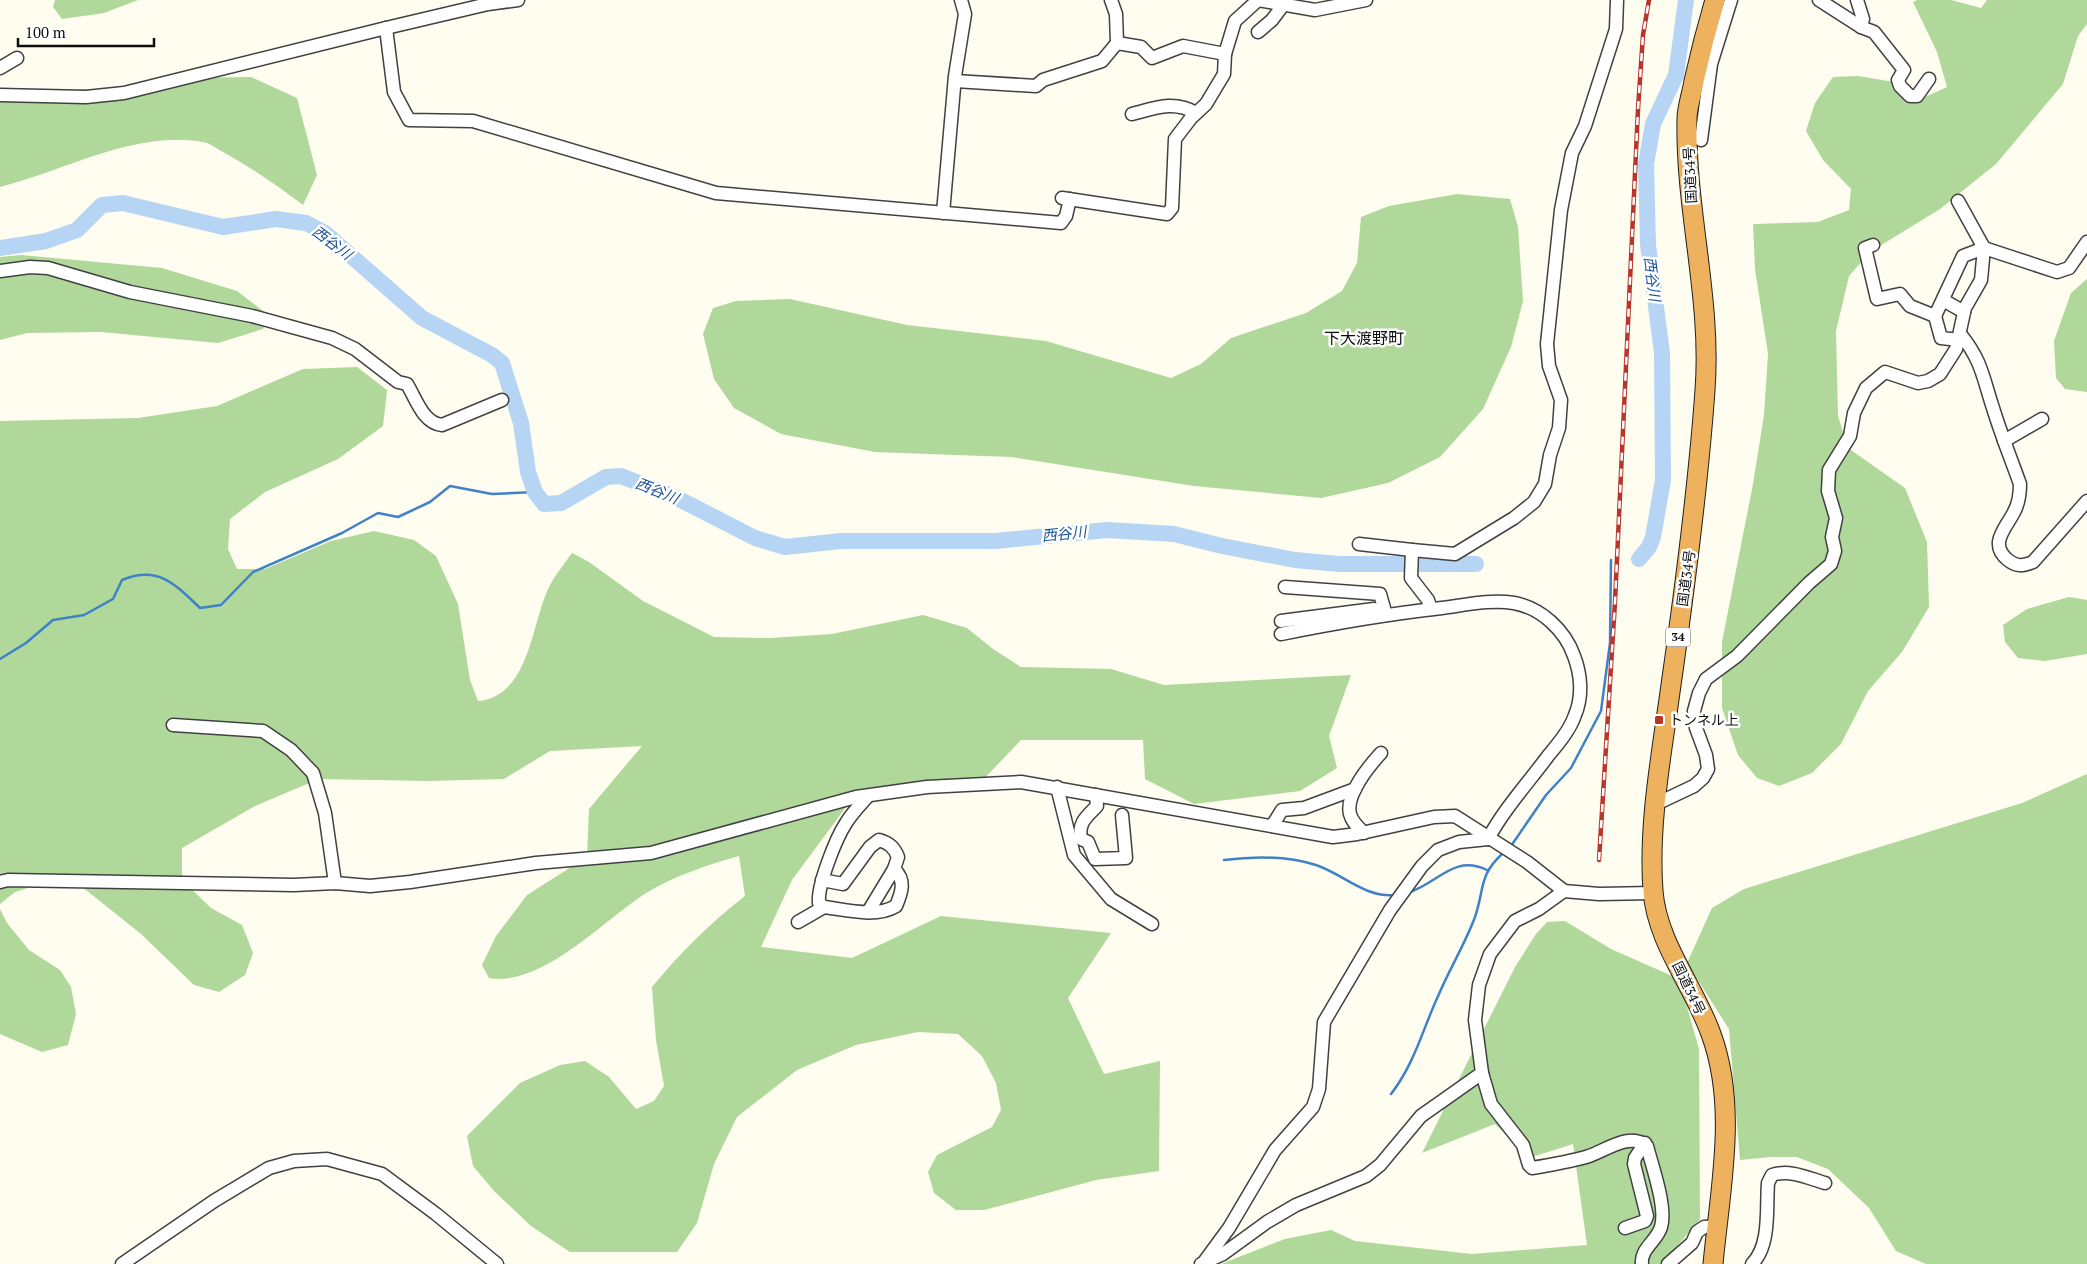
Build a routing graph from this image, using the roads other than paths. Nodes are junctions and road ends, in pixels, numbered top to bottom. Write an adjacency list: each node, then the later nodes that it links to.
1 (518, 0): 14 (street)
2 (961, 0): 21 (street)
3 (1111, 0): 16 (street)
4 (1258, 0): 12 (street); 17 (street)
5 (1366, 0): 11 (street)
6 (1617, 0): 41 (street)
7 (1715, 0): 53 (highway, 国道34号 / 34)
8 (1732, 0): 25 (street)
9 (1819, 0): 13 (street)
10 (1857, 0): 13 (street)
11 (1304, 3): 12 (street)
12 (1284, 4): 15 (street)
13 (1861, 27): 20 (street)
14 (386, 28): 22 (street); 27 (street)
15 (1258, 32)
16 (1117, 42): 17 (street); 21 (street)
17 (1225, 54): 23 (street)
18 (17, 58): 19 (street)
19 (0, 68)
20 (1929, 79)
21 (955, 81): 27 (street)
22 (2, 93)
23 (1196, 113): 24 (street); 27 (street)
24 (1132, 114)
25 (1701, 140)
26 (1958, 201): 30 (street)
27 (943, 213)
28 (2087, 242): 30 (street)
29 (1865, 248): 34 (street)
30 (1984, 248): 32 (street); 33 (street)
31 (0, 271): 36 (street)
32 (1942, 300): 33 (street); 34 (street)
33 (1964, 312): 35 (street)
34 (1935, 316): 35 (street)
35 (1960, 338): 38 (street); 53 (street)
36 (502, 400)
37 (2042, 419): 38 (street)
38 (2004, 441): 39 (street)
39 (2087, 501)
40 (1359, 544): 41 (street)
41 (1412, 552): 43 (street)
42 (1285, 587): 44 (street)
43 (1431, 609): 44 (street); 57 (street)
44 (1385, 611): 45 (street); 46 (street)
45 (1281, 621)
46 (1281, 634)
47 (173, 726): 61 (street)
48 (1381, 753): 50 (street)
49 (1056, 787): 51 (street); 52 (street); 67 (street)
50 (1355, 789): 55 (street); 56 (street)
51 (1096, 795): 54 (street); 55 (street)
52 (868, 796): 59 (street); 61 (street)
53 (1656, 804): 63 (highway, 国道34号 / 34)
54 (1122, 815)
55 (1272, 826): 56 (street)
56 (1364, 832): 57 (street)
57 (1488, 839): 62 (street); 73 (street)
58 (894, 869): 59 (street); 65 (street); 65 (street)
59 (822, 880): 64 (street)
60 (0, 882): 61 (street)
61 (335, 883)
62 (1564, 891): 63 (street); 68 (street)
63 (1653, 894): 71 (highway, 国道34号 / 34)
64 (824, 908): 65 (street); 66 (street)
65 (875, 913)
66 (798, 922)
67 (1152, 924)
68 (1482, 1073): 69 (street); 73 (street)
69 (1645, 1143): 72 (street); 76 (street)
70 (1825, 1183): 79 (street)
71 (1717, 1226): 77 (street); 78 (highway, 国道34号 / 34)
72 (1625, 1228)
73 (1202, 1263)
74 (122, 1264): 75 (street)
75 (497, 1264)
76 (1642, 1264)
77 (1668, 1264)
78 (1713, 1264)
79 (1752, 1264)

